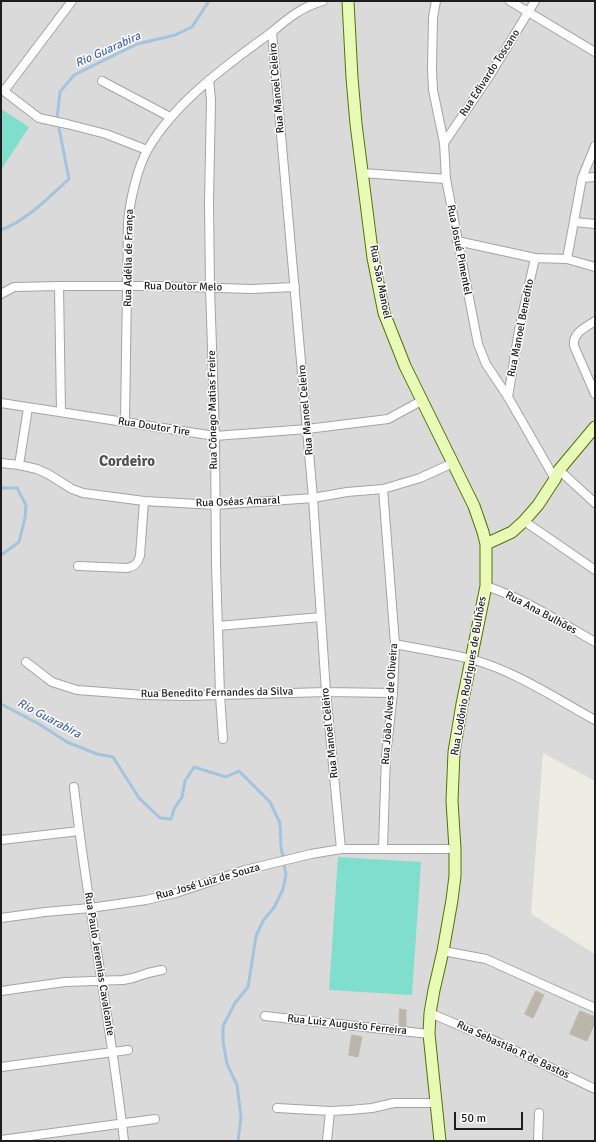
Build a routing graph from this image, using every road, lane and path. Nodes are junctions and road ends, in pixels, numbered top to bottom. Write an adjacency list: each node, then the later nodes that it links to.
1 (72, 1): 12 (street)
2 (323, 1): 8 (street, Rua Manoel Celeiro)
3 (348, 1): 17 (main road, Rua São Manoel)
4 (436, 1): 14 (street, Rua Josué Pimentel)
5 (510, 1): 7 (street)
6 (535, 1): 7 (street, Rua Edivardo Toscano)
7 (528, 13): 9 (street); 14 (street, Rua Edivardo Toscano)
8 (272, 32): 11 (street, Rua Adélia de França); 29 (street, Rua Manoel Celeiro)
9 (595, 52)
10 (102, 80): 13 (street)
11 (210, 80): 13 (street, Rua Adélia de França); 30 (street, Rua Cônego Matias Freire)
12 (2, 90): 16 (street)
13 (170, 117): 16 (street, Rua Adélia de França)
14 (444, 143): 20 (street, Rua Josué Pimentel)
15 (595, 146): 19 (street)
16 (147, 150): 28 (street, Rua Adélia de França)
17 (362, 173): 20 (street); 35 (main road, Rua São Manoel)
18 (595, 177): 19 (street)
19 (582, 178): 21 (street)
20 (446, 179): 23 (street, Rua Josué Pimentel)
21 (574, 222): 22 (street); 25 (street)
22 (595, 224)
23 (458, 241): 24 (street); 34 (street, Rua Josué Pimentel)
24 (535, 258): 25 (street); 34 (street, Rua Manoel Benedito)
25 (567, 260): 26 (street)
26 (595, 267)
27 (60, 286): 28 (street, Rua Doutor Melo); 31 (street, Rua Doutor Melo); 38 (street)
28 (128, 287): 30 (street, Rua Doutor Melo); 39 (street, Rua Adélia de França)
29 (295, 287): 30 (street, Rua Doutor Melo); 41 (street, Rua Manoel Celeiro)
30 (210, 288): 42 (street, Rua Cônego Matias Freire)
31 (1, 294)
32 (595, 320): 33 (street)
33 (595, 394)
34 (508, 397): 46 (street, Rua Josué Pimentel)
35 (423, 400): 41 (street, Rua Doutor Tire); 44 (main road, Rua São Manoel)
36 (1, 403): 37 (street, Rua Doutor Tire)
37 (28, 408): 38 (street, Rua Doutor Tire); 45 (street)
38 (61, 412): 39 (street, Rua Doutor Tire)
39 (125, 422): 42 (street, Rua Doutor Tire)
40 (595, 427): 46 (main road)
41 (307, 429): 42 (street, Rua Doutor Tire); 48 (street, Rua Manoel Celeiro)
42 (215, 436): 51 (street, Rua Cônego Matias Freire)
43 (1, 463): 45 (street, Rua Oséas Amaral)
44 (453, 463): 47 (street, Rua Oséas Amaral); 53 (main road, Rua São Manoel)
45 (19, 465): 49 (street, Rua Oséas Amaral)
46 (557, 475): 50 (street, Rua Josué Pimentel); 52 (main road)
47 (383, 489): 48 (street, Rua Oséas Amaral); 60 (street, Rua João Alves de Oliveira)
48 (313, 498): 51 (street, Rua Oséas Amaral); 57 (street, Rua Manoel Celeiro)
49 (144, 501): 51 (street, Rua Oséas Amaral); 54 (street)
50 (595, 503)
51 (215, 505): 58 (street, Rua Cônego Matias Freire)
52 (524, 521): 53 (main road); 55 (street)
53 (486, 544): 56 (main road, Rua Lodônio Rodrigues de Bulhões)
54 (78, 566)
55 (595, 570)
56 (486, 586): 59 (street, Rua Ana Bulhões); 61 (main road, Rua Lodônio Rodrigues de Bulhões)
57 (321, 617): 58 (street); 63 (street, Rua Manoel Celeiro)
58 (218, 626): 65 (street, Rua Cônego Matias Freire)
59 (595, 642)
60 (395, 644): 61 (street); 64 (street, Rua João Alves de Oliveira)
61 (471, 660): 66 (street); 73 (main road, Rua Lodônio Rodrigues de Bulhões)
62 (26, 662): 65 (street, Rua Benedito Fernandes da Silva)
63 (326, 692): 64 (street, Rua Benedito Fernandes da Silva); 65 (street, Rua Benedito Fernandes da Silva); 72 (street, Rua Manoel Celeiro)
64 (393, 693): 71 (street, Rua João Alves de Oliveira)
65 (220, 695): 67 (street, Rua Cônego Matias Freire)
66 (595, 720)
67 (223, 740)
68 (74, 787): 69 (street, Rua Paulo Jeremias Cavalcante)
69 (79, 831): 70 (street); 74 (street, Rua Paulo Jeremias Cavalcante)
70 (1, 840)
71 (383, 848): 72 (street, Rua José Luiz de Souza); 73 (street, Rua José Luiz de Souza)
72 (341, 849): 74 (street, Rua José Luiz de Souza)
73 (455, 849): 76 (main road, Rua Lodônio Rodrigues de Bulhões)
74 (90, 908): 75 (street, Rua José Luiz de Souza); 78 (street, Rua Paulo Jeremias Cavalcante)
75 (1, 918)
76 (443, 951): 80 (street); 81 (main road, Rua Lodônio Rodrigues de Bulhões)
77 (162, 970): 78 (street)
78 (101, 981): 79 (street); 85 (street, Rua Paulo Jeremias Cavalcante)
79 (1, 991)
80 (595, 1008)
81 (430, 1013): 83 (main road, Rua Lodônio Rodrigues de Bulhões); 87 (street, Rua Sebastião R de Bastos)
82 (265, 1016): 83 (street, Rua Luiz Augusto Ferreira)
83 (430, 1034): 88 (main road, Rua Lodônio Rodrigues de Bulhões)
84 (128, 1050): 85 (street)
85 (112, 1053): 86 (street); 93 (street, Rua Paulo Jeremias Cavalcante)
86 (1, 1067)
87 (595, 1089)
88 (436, 1103): 90 (street); 97 (main road, Rua Lodônio Rodrigues de Bulhões)
89 (277, 1108): 90 (street)
90 (330, 1111): 96 (street)
91 (539, 1113): 98 (street)
92 (155, 1119): 93 (street)
93 (122, 1124): 94 (street); 95 (street, Rua Paulo Jeremias Cavalcante)
94 (1, 1140)
95 (124, 1141)
96 (327, 1141)
97 (440, 1141)
98 (538, 1141)

